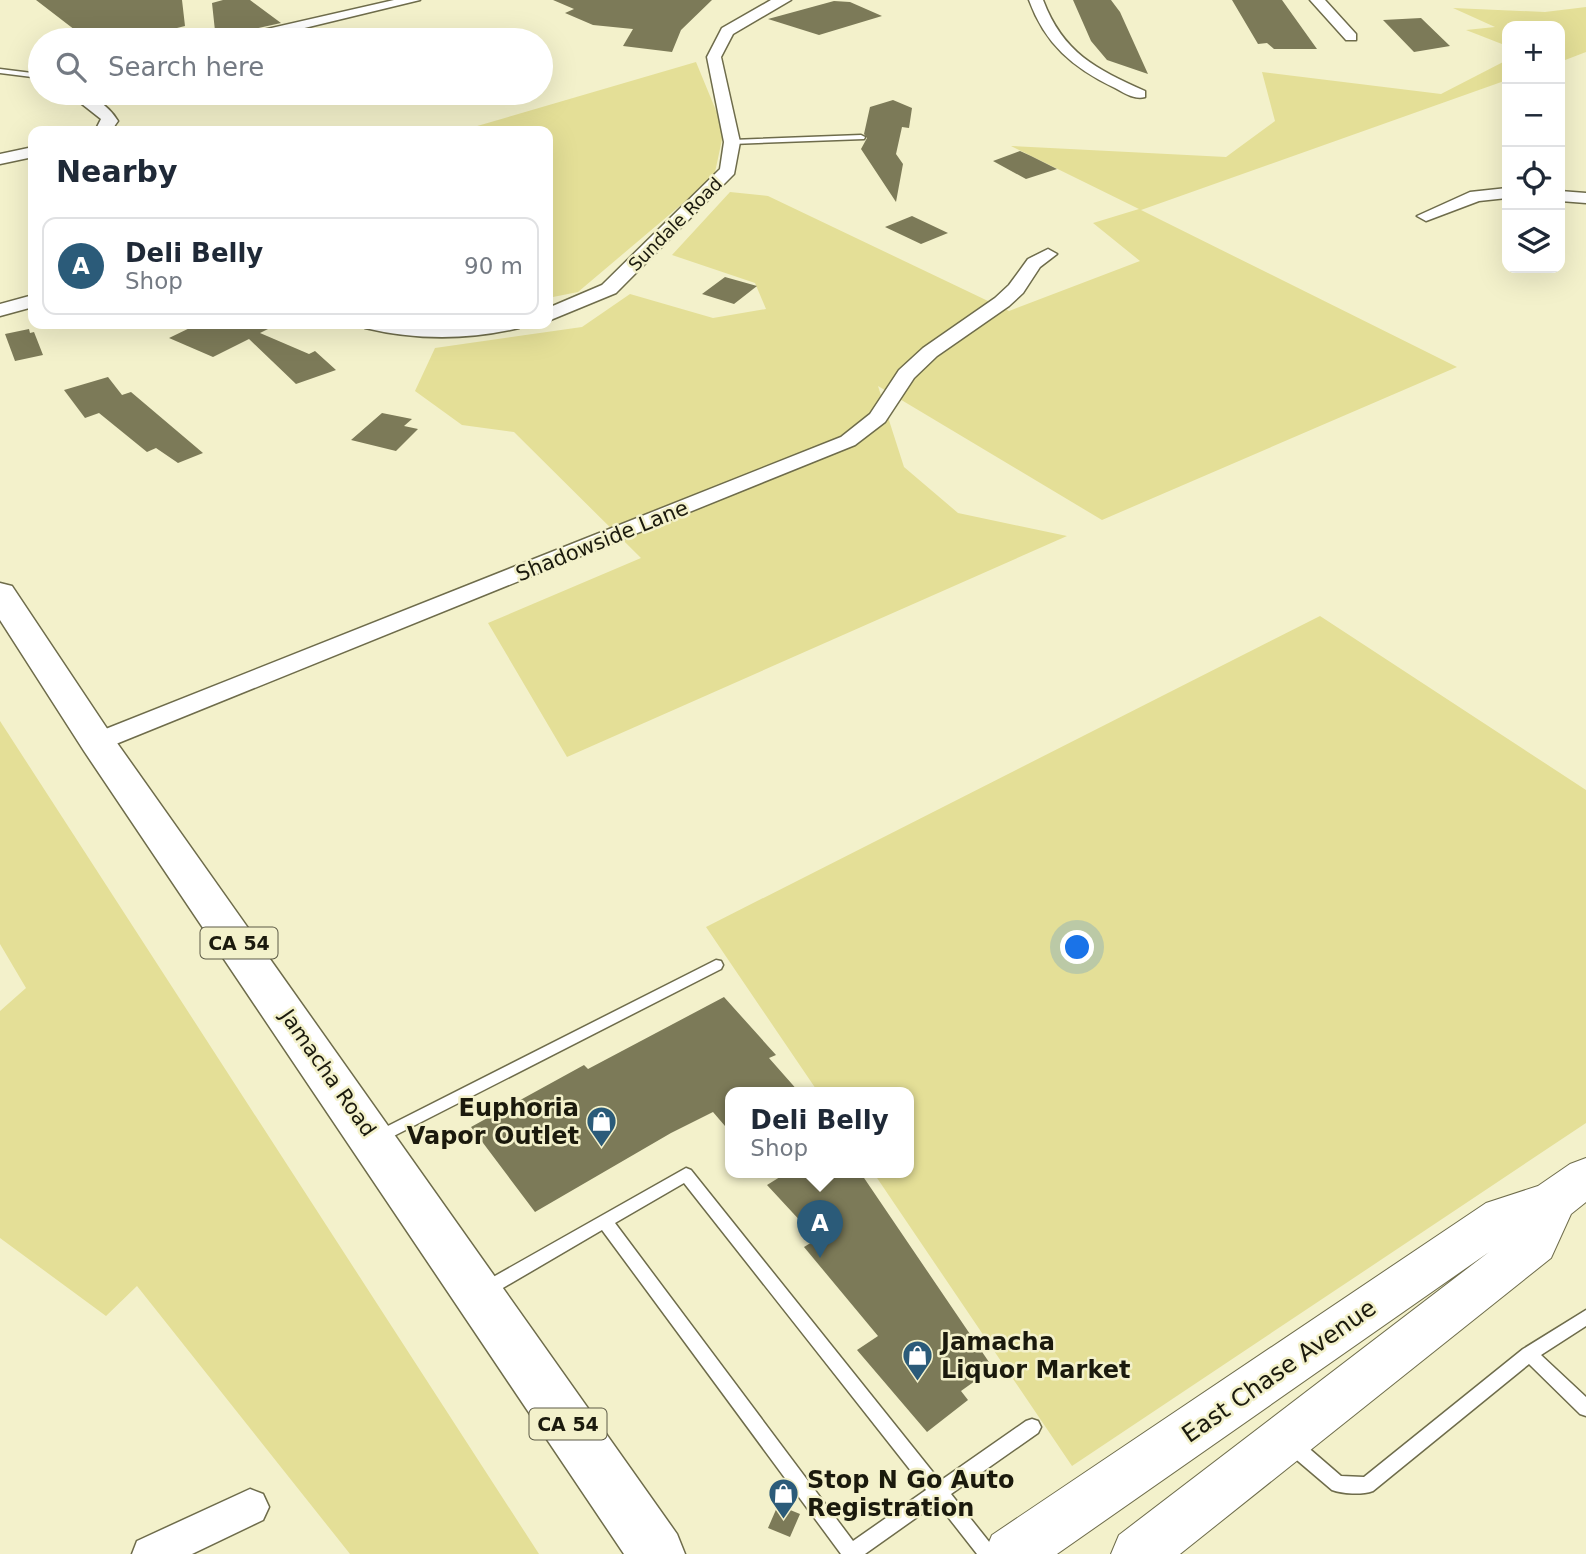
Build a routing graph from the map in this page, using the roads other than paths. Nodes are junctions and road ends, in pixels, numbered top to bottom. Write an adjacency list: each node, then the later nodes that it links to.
1 (413, 0): 5 (street)
2 (784, 0): 13 (street, Sundale Road)
3 (1036, 0): 9 (street)
4 (1317, 0): 6 (street)
5 (290, 28)
6 (1351, 37)
7 (0, 71): 8 (lane)
8 (28, 74)
9 (1140, 94)
10 (92, 105): 11 (street)
11 (106, 126)
12 (861, 137): 13 (lane)
13 (732, 142): 23 (street, Sundale Road)
14 (28, 153): 15 (street)
15 (0, 159)
16 (1502, 194): 19 (street)
17 (1565, 196): 18 (street)
18 (1586, 198)
19 (1426, 216)
20 (1048, 254): 27 (street, Shadowside Lane)
21 (28, 302): 22 (street)
22 (0, 310)
23 (553, 313)
24 (411, 329): 25 (street)
25 (464, 329)
26 (0, 593): 27 (main road, Jamacha Road / CA 54)
27 (97, 742): 29 (main road, Jamacha Road / CA 54)
28 (716, 965): 29 (lane)
29 (374, 1139): 32 (main road, Jamacha Road / CA 54)
30 (1569, 1189): 37 (main road, East Chase Avenue); 43 (main road, East Chase Avenue)
31 (604, 1221): 32 (lane); 38 (lane); 38 (lane)
32 (479, 1293): 41 (main road, Jamacha Road / CA 54)
33 (1586, 1317): 34 (lane)
34 (1529, 1354): 35 (lane); 37 (lane)
35 (1586, 1408)
36 (1032, 1427): 38 (lane)
37 (1287, 1440): 44 (main road, East Chase Avenue)
38 (939, 1492): 42 (lane)
39 (250, 1507): 40 (street)
40 (151, 1554)
41 (657, 1554)
42 (988, 1554)
43 (1011, 1554)
44 (1138, 1554)

